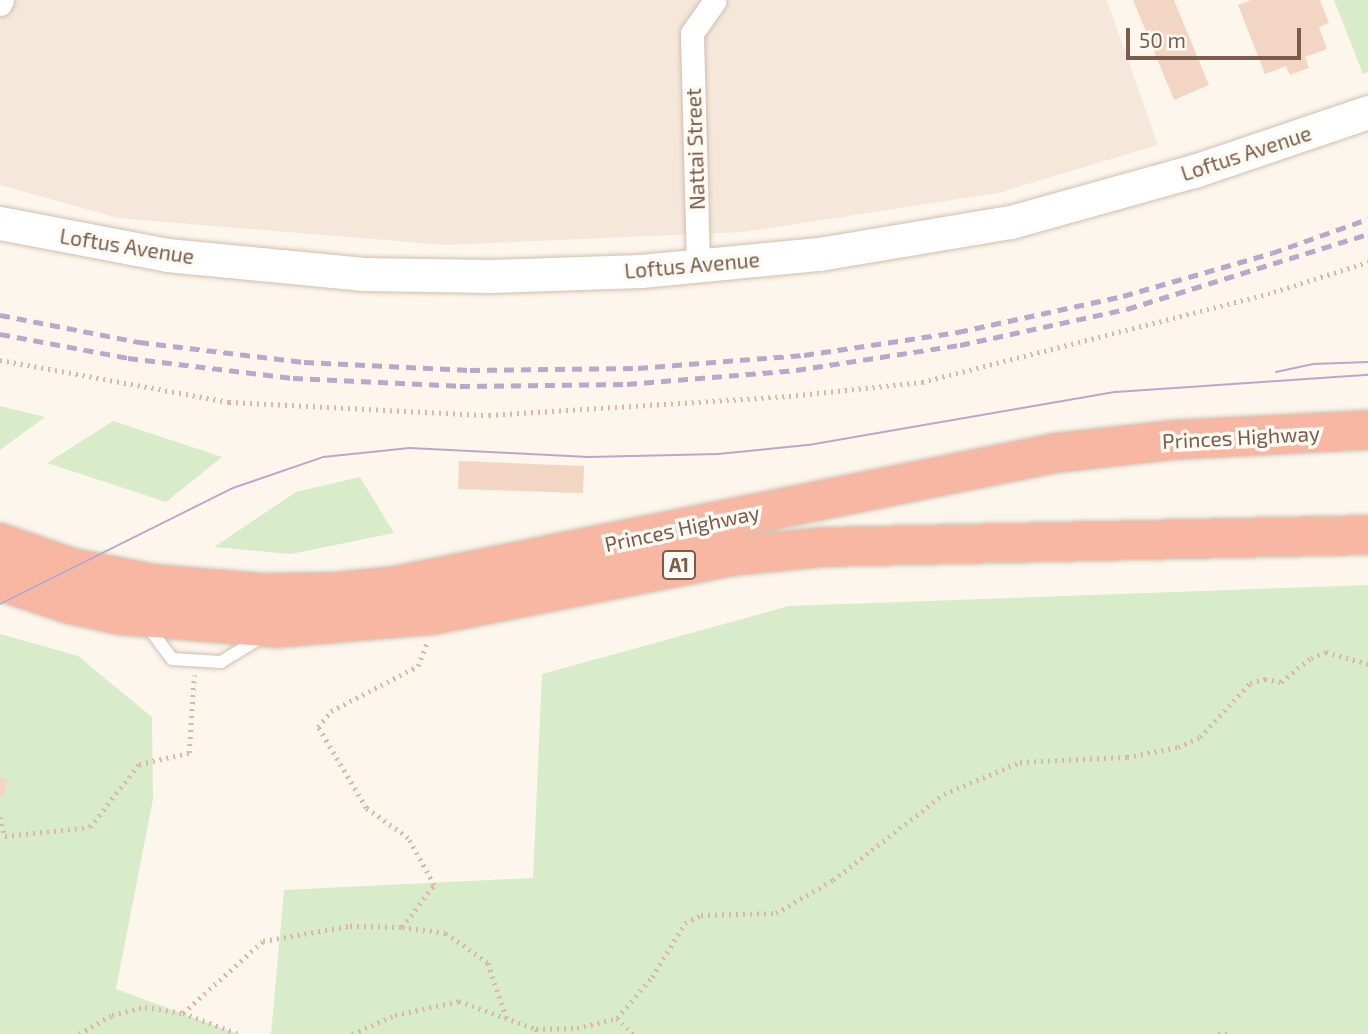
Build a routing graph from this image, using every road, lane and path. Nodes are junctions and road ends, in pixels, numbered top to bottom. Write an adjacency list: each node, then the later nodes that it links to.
1 (714, 1): 5 (street, Nattai Street)
2 (1368, 112): 5 (street, Loftus Avenue)
3 (0, 223): 5 (street, Loftus Avenue)
4 (1368, 261): 6 (path)
5 (698, 265)
6 (0, 360)
7 (1368, 430): 8 (highway, Princes Highway / A1)
8 (1305, 433): 9 (highway); 13 (highway, Princes Highway / A1)
9 (1368, 443)
10 (1368, 509): 12 (highway)
11 (1368, 536): 12 (highway, Princes Highway / A1)
12 (908, 542): 15 (highway, Princes Highway / A1)
13 (0, 543)
14 (0, 581): 16 (highway, Princes Highway / A1)
15 (432, 615): 17 (highway, Princes Highway / A1); 21 (path)
16 (142, 618): 17 (highway, Princes Highway / A1); 18 (lane)
17 (278, 628): 18 (lane)
18 (195, 660): 20 (path)
19 (1368, 664): 24 (path)
20 (0, 817)
21 (402, 927): 22 (path); 23 (path)
22 (183, 1013): 26 (path); 27 (path)
23 (508, 1018): 25 (path); 28 (path)
24 (617, 1018): 25 (path); 29 (path)
25 (538, 1031)
26 (79, 1034)
27 (239, 1034)
28 (352, 1034)
29 (633, 1034)
30 (1218, 1034): 31 (path)
31 (1227, 1034)

